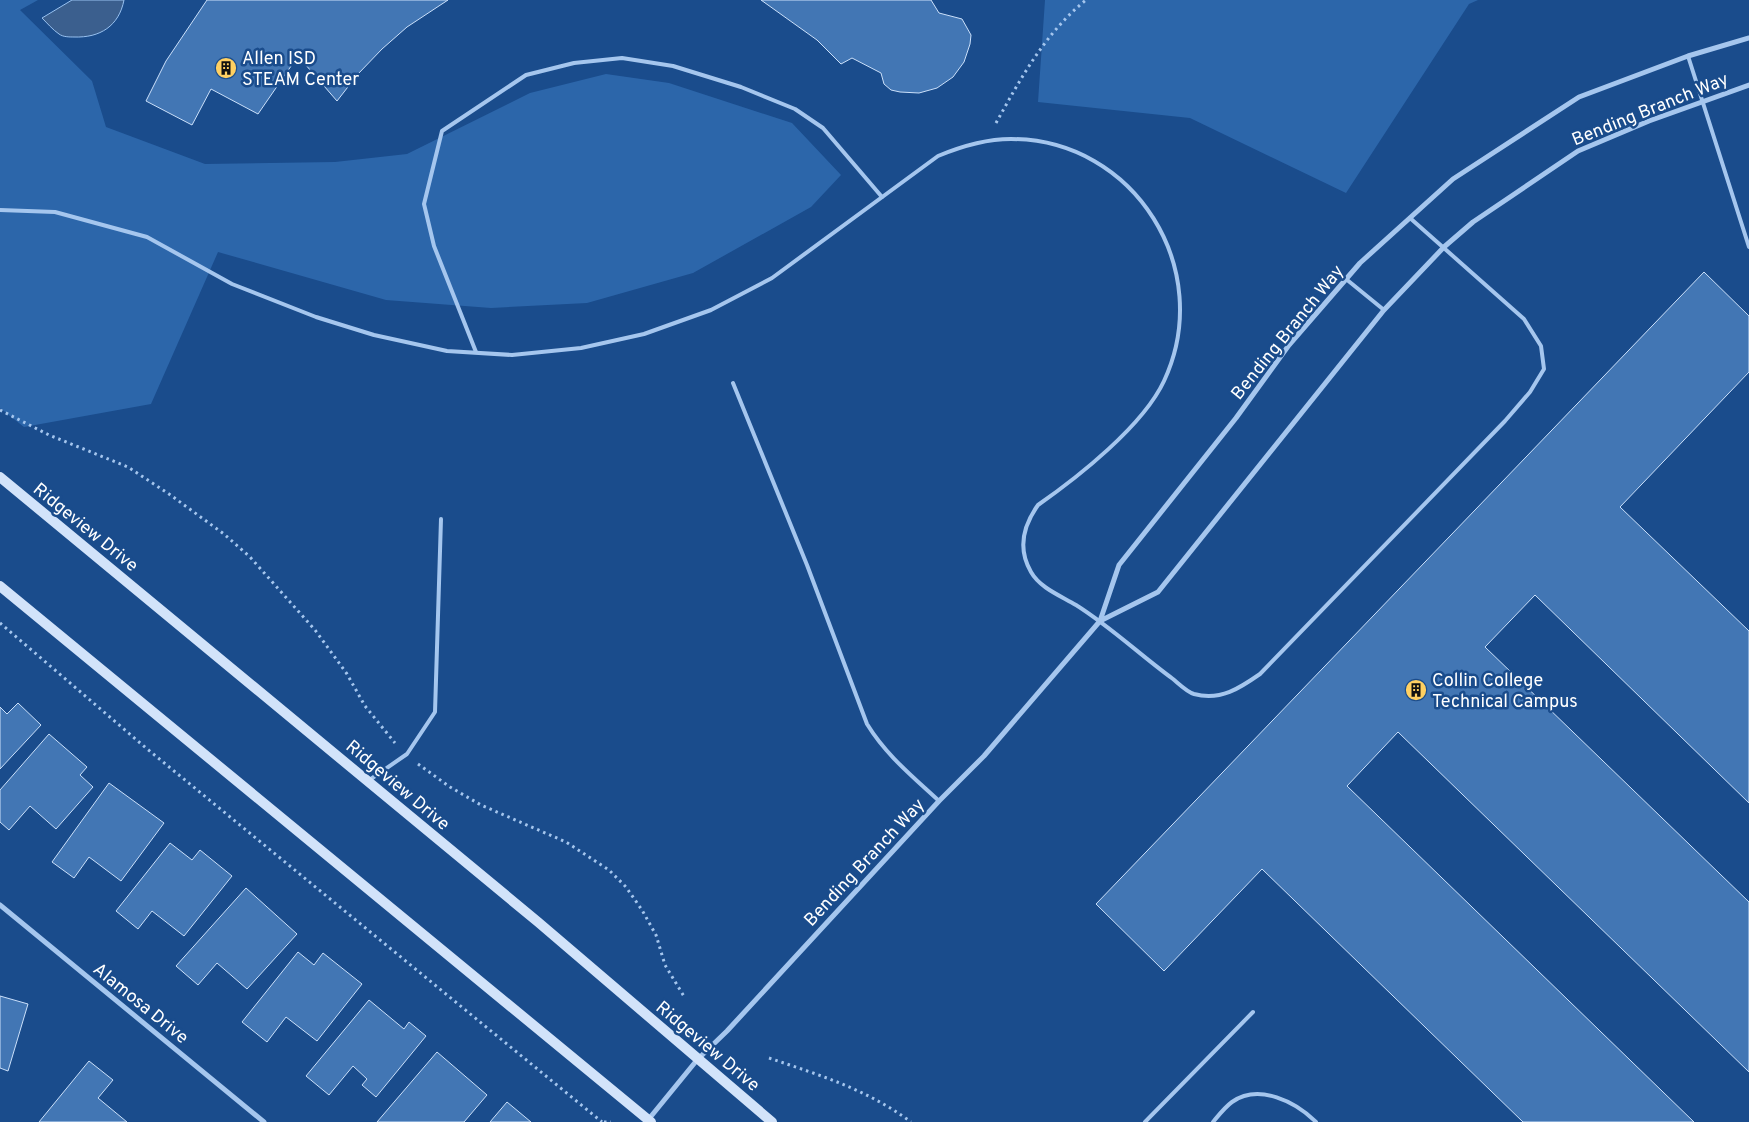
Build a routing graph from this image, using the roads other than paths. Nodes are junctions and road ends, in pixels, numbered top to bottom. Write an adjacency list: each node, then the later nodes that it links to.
1 (1749, 38): 2 (street, Bending Branch Way)
2 (1688, 56): 4 (lane); 7 (street, Bending Branch Way)
3 (1749, 85): 4 (street, Bending Branch Way)
4 (1701, 102): 8 (street, Bending Branch Way); 9 (lane)
5 (882, 197): 12 (lane); 12 (lane); 17 (lane)
6 (0, 210): 12 (lane)
7 (1410, 218): 8 (lane); 10 (street, Bending Branch Way)
8 (1444, 247): 11 (street, Bending Branch Way); 17 (lane)
9 (1749, 247)
10 (1346, 279): 11 (lane); 17 (street, Bending Branch Way)
11 (1384, 310): 17 (street, Bending Branch Way)
12 (476, 352)
13 (733, 383): 19 (lane)
14 (0, 477): 18 (main road, Ridgeview Drive)
15 (441, 518): 18 (lane)
16 (0, 586): 23 (main road)
17 (1100, 620): 19 (street, Bending Branch Way)
18 (368, 781): 22 (main road, Ridgeview Drive)
19 (939, 801): 22 (street, Bending Branch Way)
20 (0, 905): 24 (street, Alamosa Drive)
21 (1253, 1012): 26 (lane)
22 (697, 1060): 23 (street, Bending Branch Way); 25 (main road, Ridgeview Drive)
23 (649, 1121)
24 (264, 1122)
25 (772, 1122)
26 (1145, 1122)
27 (1212, 1122): 28 (lane)
28 (1316, 1122)

